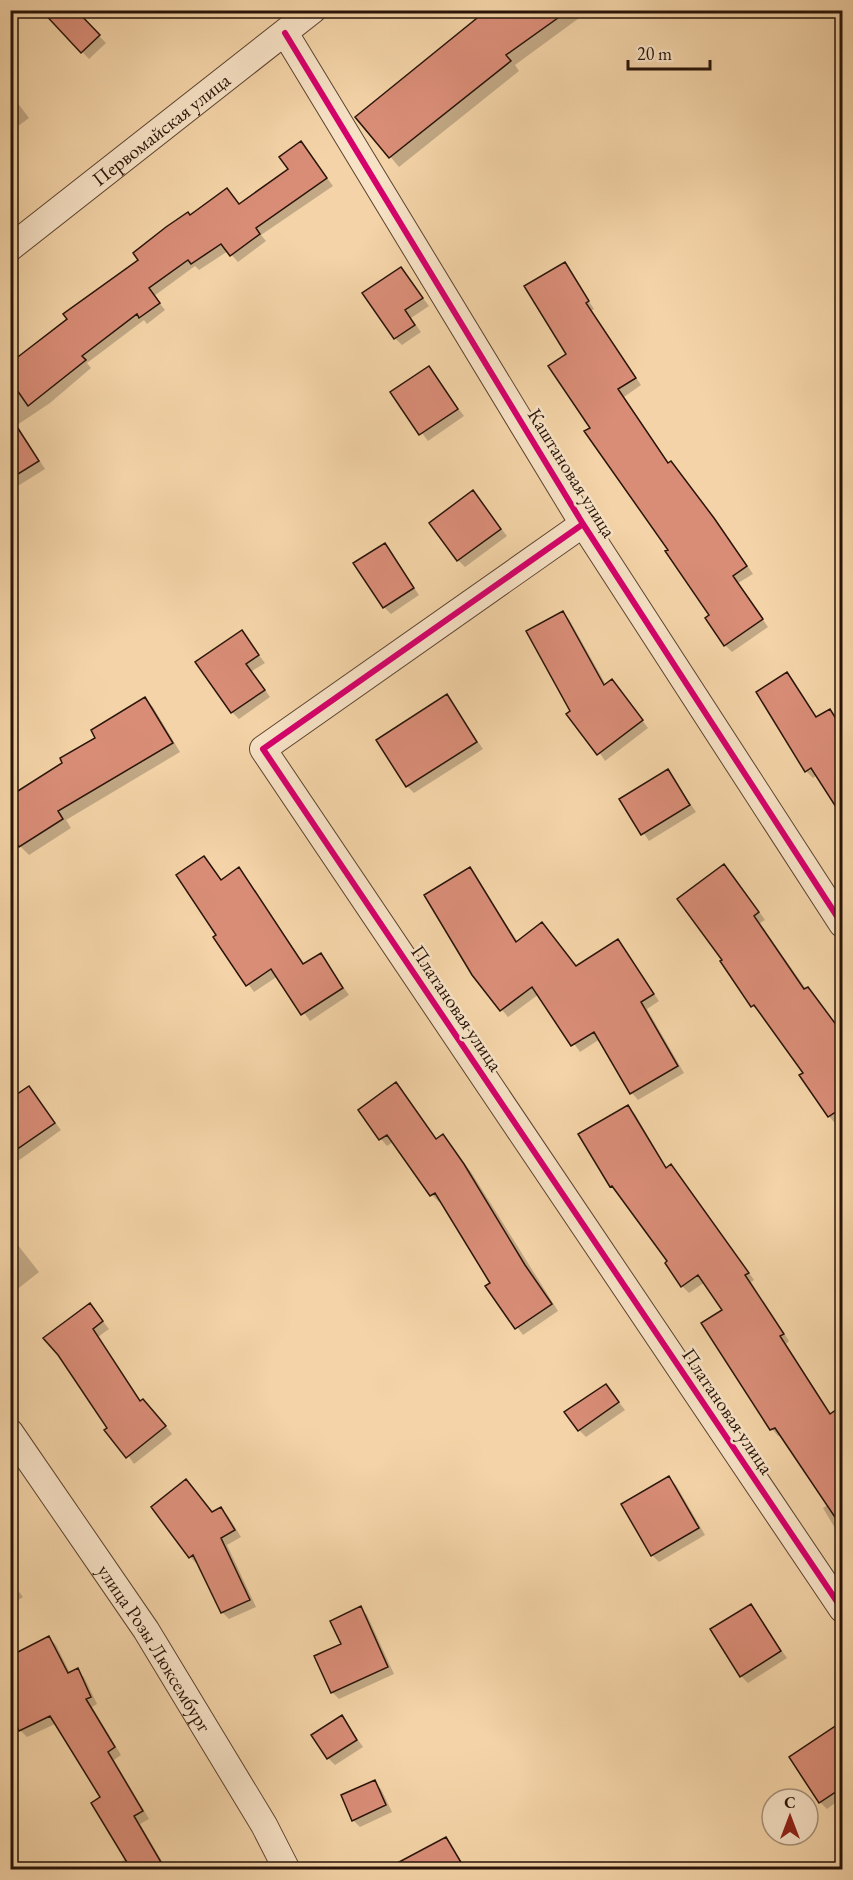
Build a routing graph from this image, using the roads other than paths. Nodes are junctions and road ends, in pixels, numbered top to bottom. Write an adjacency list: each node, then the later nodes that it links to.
1 (313, 10): 2 (street, Первомайская улица)
2 (285, 33): 3 (street, Первомайская улица); 4 (street, Каштановая улица)
3 (10, 248)
4 (584, 524): 5 (street, Каштановая улица); 7 (street, Платановая улица)
5 (843, 924)
6 (10, 1432): 8 (street, улица Розы Люксембург)
7 (843, 1610)
8 (287, 1869)

